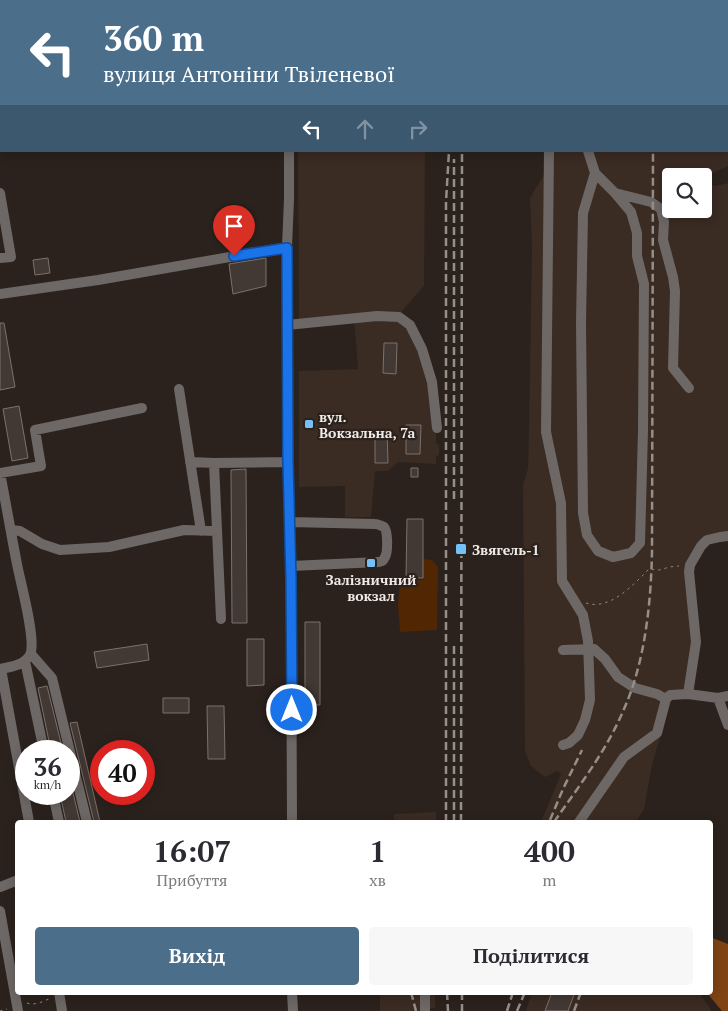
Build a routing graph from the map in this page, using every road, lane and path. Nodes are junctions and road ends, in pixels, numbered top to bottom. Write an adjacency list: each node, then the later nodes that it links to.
1 (289, 152): 7 (street)
2 (549, 152): 26 (street)
3 (588, 152): 4 (street)
4 (595, 173): 6 (street); 6 (street)
5 (0, 193): 8 (street)
6 (615, 193): 11 (street)
7 (287, 248): 9 (street); 10 (street)
8 (0, 258)
9 (0, 294)
10 (287, 325): 14 (street); 16 (street)
11 (689, 388)
12 (179, 389): 15 (street)
13 (142, 408): 18 (street)
14 (437, 428)
15 (190, 462): 17 (street); 21 (street)
16 (288, 462): 17 (street); 19 (street)
17 (214, 463): 22 (street)
18 (0, 473): 20 (street)
19 (290, 522): 25 (street); 25 (street)
20 (11, 530): 21 (street); 30 (street)
21 (201, 531): 22 (street)
22 (217, 531): 27 (street)
23 (728, 536): 24 (street)
24 (690, 565): 26 (path); 32 (street)
25 (291, 566): 42 (street)
26 (572, 597): 29 (street)
27 (221, 618)
28 (563, 650): 29 (street)
29 (588, 650): 34 (street); 37 (street)
30 (30, 654): 31 (street); 36 (street); 41 (street)
31 (1, 669): 39 (street)
32 (688, 694): 33 (street); 34 (street)
33 (723, 696): 35 (street)
34 (666, 699): 43 (street)
35 (728, 726)
36 (42, 740)
37 (562, 745)
38 (55, 805): 40 (street)
39 (29, 820)
40 (59, 820)
41 (87, 820)
42 (292, 820)
43 (580, 820)
44 (15, 881): 45 (street)
45 (0, 887)
46 (0, 911): 47 (street)
47 (15, 994)
48 (15, 995): 53 (street)
49 (57, 995): 53 (path)
50 (59, 995): 55 (street)
51 (292, 995): 56 (street)
52 (425, 995): 57 (street)
53 (16, 1000): 54 (street)
54 (18, 1011)
55 (62, 1011)
56 (292, 1011)
57 (425, 1011)

